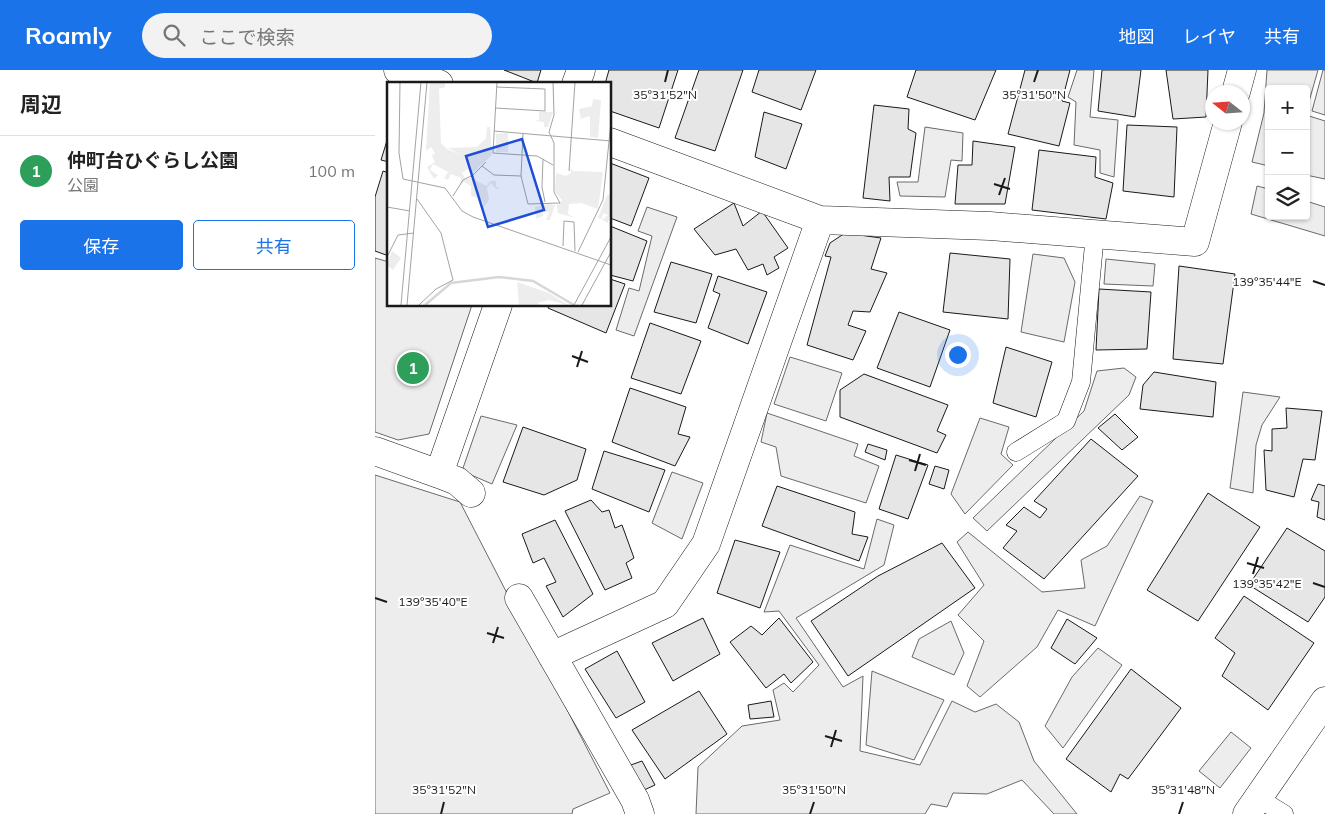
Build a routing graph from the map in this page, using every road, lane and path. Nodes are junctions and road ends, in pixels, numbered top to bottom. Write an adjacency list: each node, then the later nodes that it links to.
1 (398, 70): 4 (street)
2 (581, 70): 5 (street)
3 (1242, 70): 6 (street)
4 (433, 82)
5 (577, 82)
6 (1238, 85)
7 (1226, 130): 10 (street)
8 (611, 142): 9 (street)
9 (820, 220): 10 (street); 17 (street)
10 (1095, 234): 13 (lane)
11 (498, 306): 14 (street)
12 (375, 451): 14 (street)
13 (1016, 452)
14 (439, 474): 15 (street)
15 (471, 493)
16 (519, 598): 17 (street)
17 (552, 656): 20 (street)
18 (1325, 701): 19 (street)
19 (1252, 806): 21 (lane)
20 (640, 814)
21 (1283, 814)

